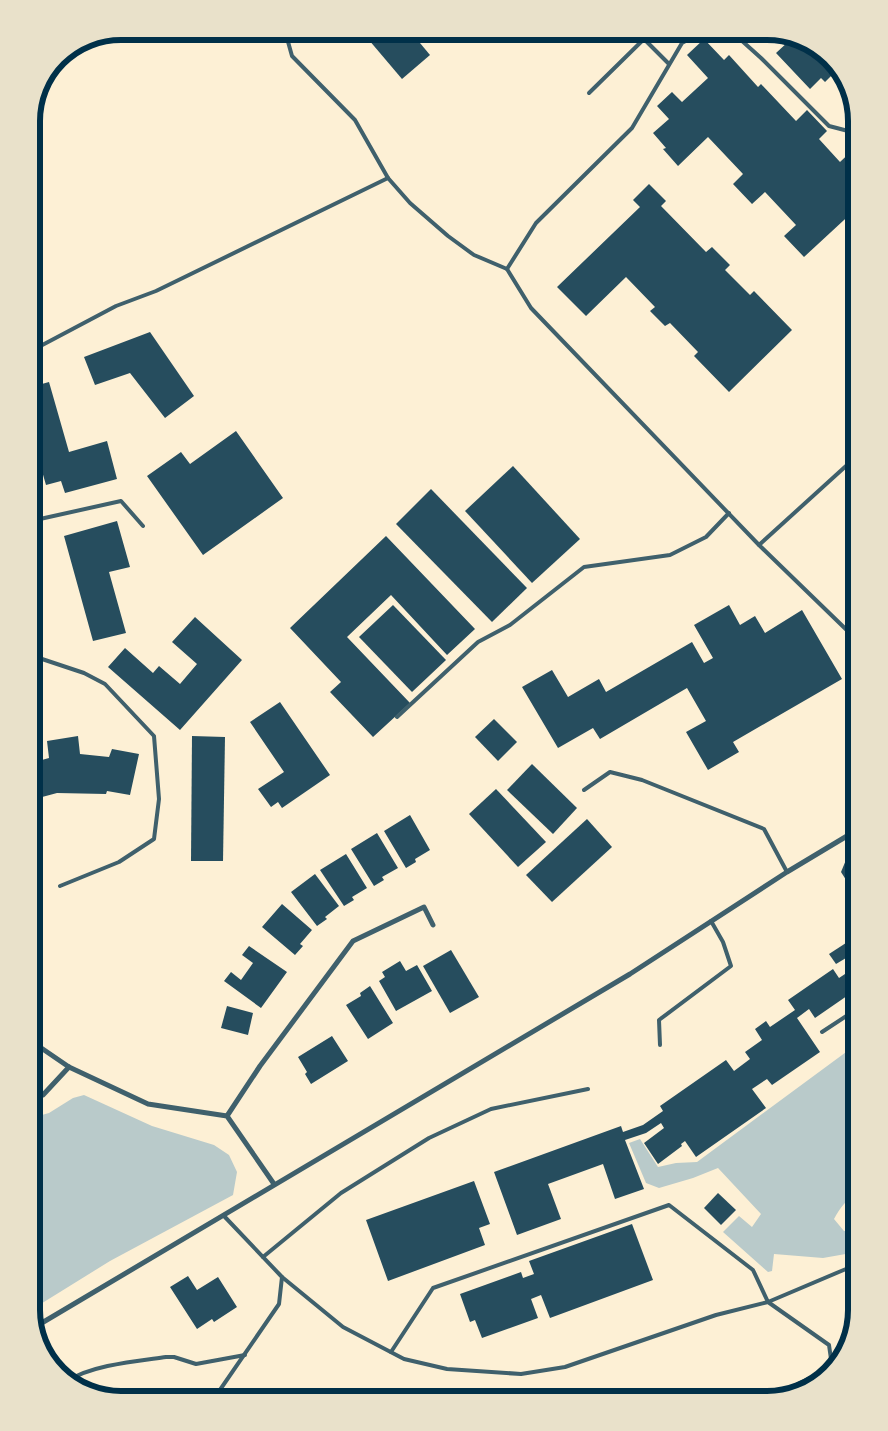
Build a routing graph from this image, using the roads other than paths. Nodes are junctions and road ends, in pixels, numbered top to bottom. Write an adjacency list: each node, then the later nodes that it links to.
1 (288, 40): 9 (lane)
2 (643, 40): 7 (lane)
3 (645, 40): 6 (lane)
4 (688, 40): 6 (lane)
5 (740, 40): 8 (lane)
6 (669, 64): 10 (lane)
7 (590, 93)
8 (848, 131)
9 (388, 178): 10 (lane); 11 (lane)
10 (507, 269): 13 (lane)
11 (40, 346)
12 (848, 464): 16 (lane)
13 (729, 513): 16 (lane); 19 (lane)
14 (40, 519): 15 (lane)
15 (143, 526)
16 (759, 545): 17 (lane)
17 (848, 631)
18 (40, 660): 23 (lane)
19 (398, 717)
20 (584, 790): 22 (lane)
21 (848, 835): 22 (street)
22 (788, 872): 24 (street)
23 (60, 886)
24 (711, 921): 28 (lane); 34 (street)
25 (433, 925): 33 (street)
26 (848, 1015): 27 (lane)
27 (822, 1032)
28 (660, 1045)
29 (40, 1047): 30 (street)
30 (69, 1067): 32 (street); 33 (street)
31 (588, 1089): 36 (lane)
32 (40, 1095)
33 (227, 1116): 34 (street)
34 (274, 1184): 35 (street)
35 (224, 1216): 36 (lane); 40 (street)
36 (263, 1257): 38 (lane)
37 (848, 1268): 39 (lane)
38 (282, 1277): 41 (lane); 42 (lane)
39 (768, 1302): 41 (lane); 41 (lane); 43 (lane)
40 (42, 1323)
41 (391, 1352)
42 (245, 1355): 44 (lane); 47 (lane)
43 (831, 1359)
44 (75, 1376)
45 (812, 1377): 46 (lane)
46 (794, 1386)
47 (219, 1391)

